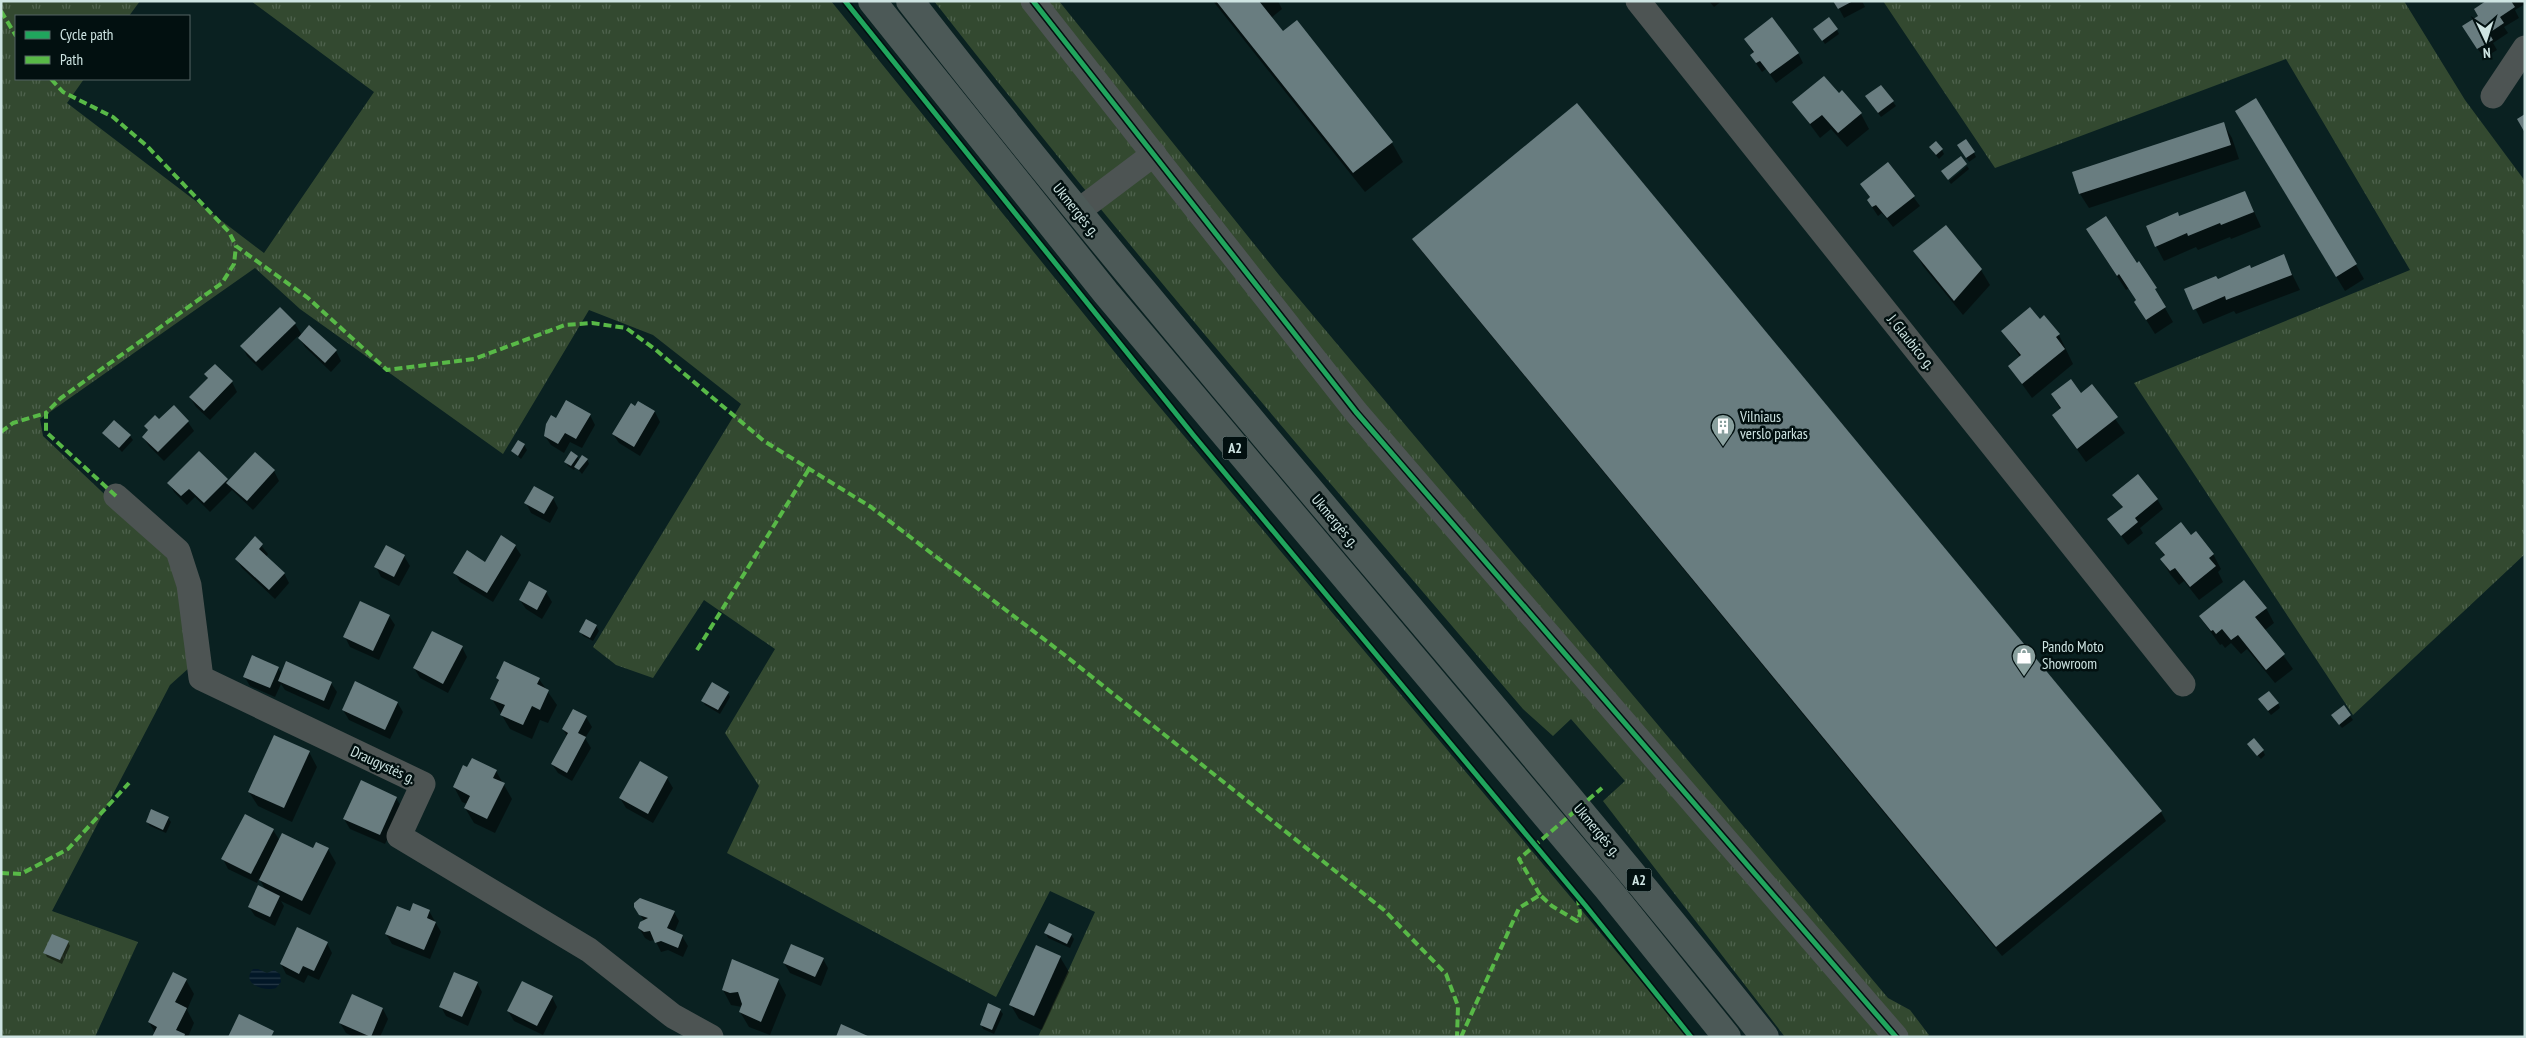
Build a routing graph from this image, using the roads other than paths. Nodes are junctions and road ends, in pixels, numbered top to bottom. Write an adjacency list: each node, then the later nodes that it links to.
1 (872, 1): 12 (highway, Ukmergės g. / A2)
2 (910, 1): 8 (highway, Ukmergės g. / A2)
3 (1033, 1): 7 (street)
4 (1638, 1): 10 (street, J. Glaubico g.)
5 (2525, 48): 6 (street)
6 (2493, 96)
7 (1154, 154): 8 (street); 14 (street)
8 (1077, 212): 13 (highway, Ukmergės g. / A2)
9 (116, 496): 11 (street, Draugystės g.)
10 (2183, 684)
11 (711, 1037)
12 (1727, 1037)
13 (1765, 1037)
14 (1896, 1037)

